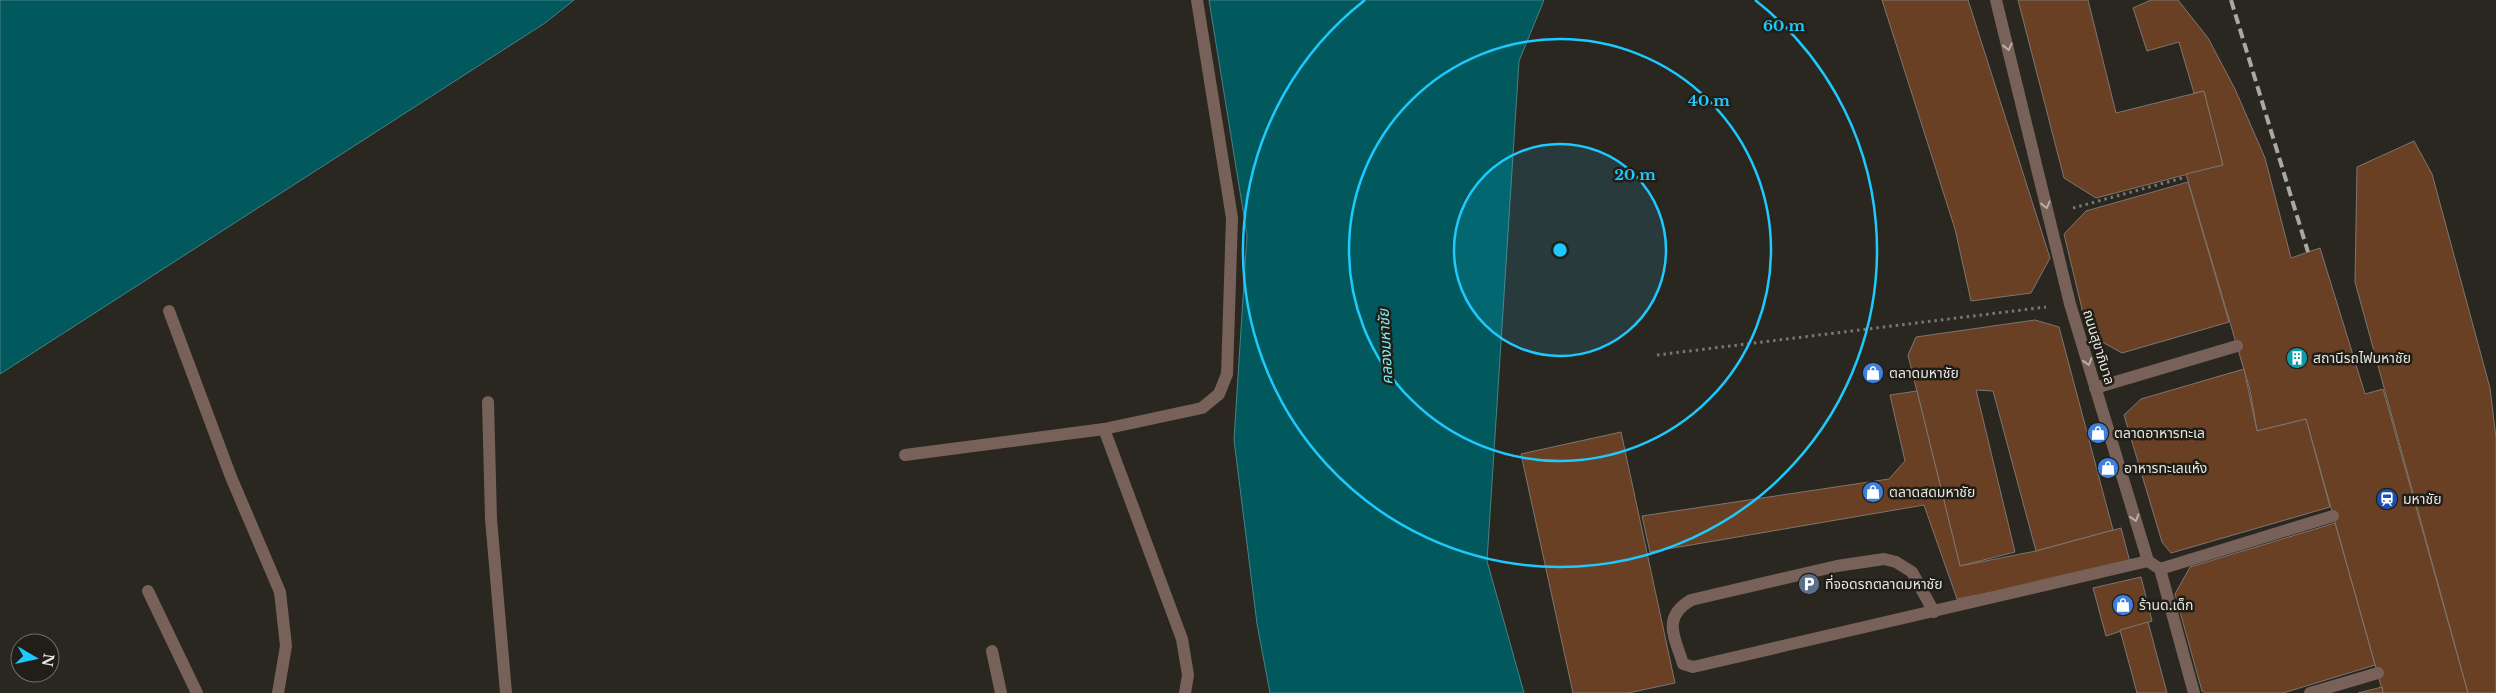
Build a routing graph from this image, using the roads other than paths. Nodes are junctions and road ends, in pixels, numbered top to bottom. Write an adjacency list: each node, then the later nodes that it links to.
1 (1197, 0): 7 (street)
2 (1996, 0): 5 (street, ถนนสุขาภิบาล, one-way to 5)
3 (169, 311): 17 (street)
4 (2236, 346): 5 (street)
5 (2096, 388): 10 (street, ถนนสุขาภิบาล, one-way to 10)
6 (488, 402): 18 (street)
7 (1104, 429): 8 (street); 20 (street)
8 (905, 455)
9 (2333, 516): 11 (street)
10 (2148, 560): 11 (street); 13 (street)
11 (2160, 569): 21 (street)
12 (148, 591): 16 (street)
13 (1934, 612): 13 (street)
14 (992, 652): 19 (street)
15 (2378, 673): 22 (street)
16 (197, 693)
17 (278, 693)
18 (506, 693)
19 (1000, 693)
20 (1185, 693)
21 (2194, 693)
22 (2310, 693)

